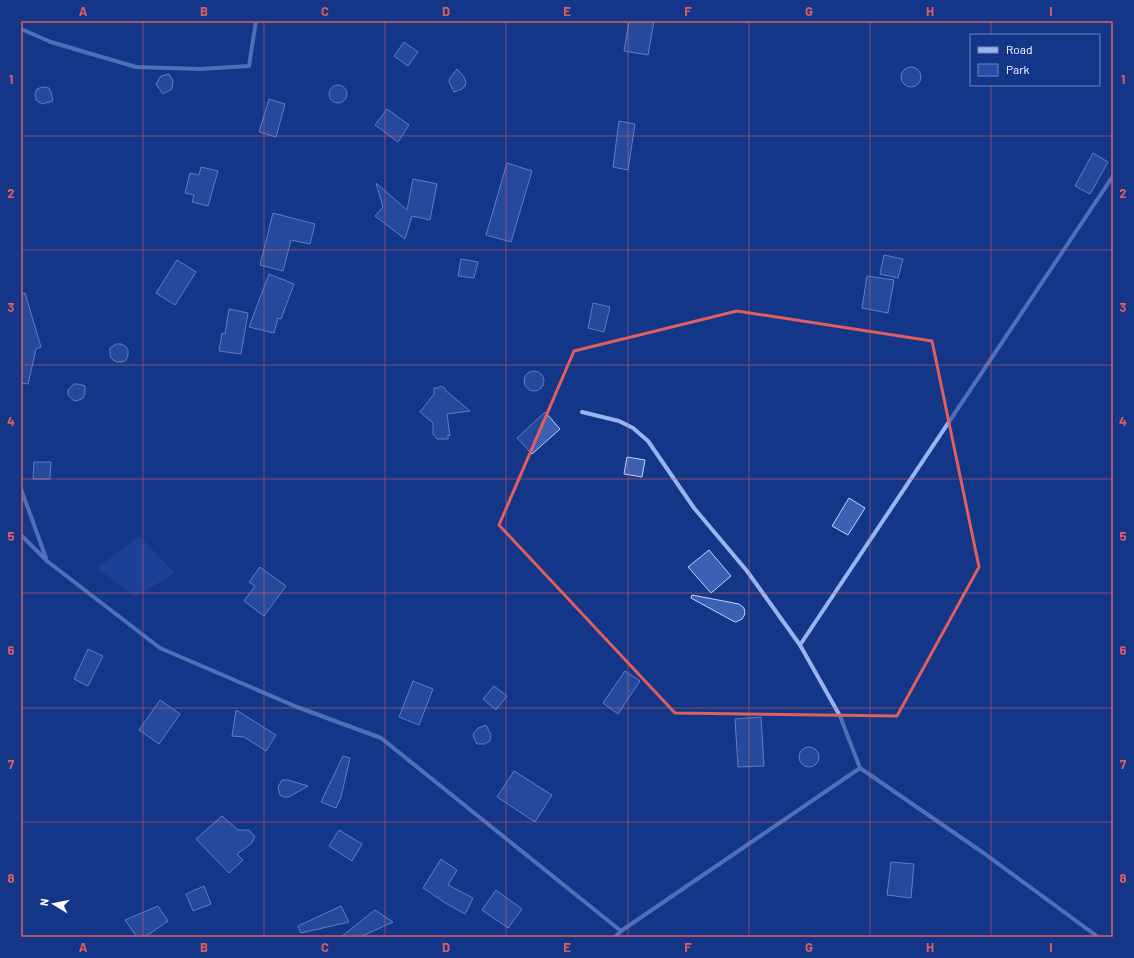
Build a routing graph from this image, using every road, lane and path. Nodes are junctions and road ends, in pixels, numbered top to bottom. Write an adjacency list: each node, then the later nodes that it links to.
1 (256, 21): 2 (street)
2 (21, 29)
3 (1113, 176): 8 (street)
4 (582, 412): 8 (street)
5 (21, 489): 7 (street)
6 (21, 535): 7 (street)
7 (47, 561): 10 (street)
8 (800, 645): 9 (street)
9 (860, 768): 10 (street); 12 (street)
10 (621, 931): 11 (street)
11 (615, 937)
12 (1098, 937)

